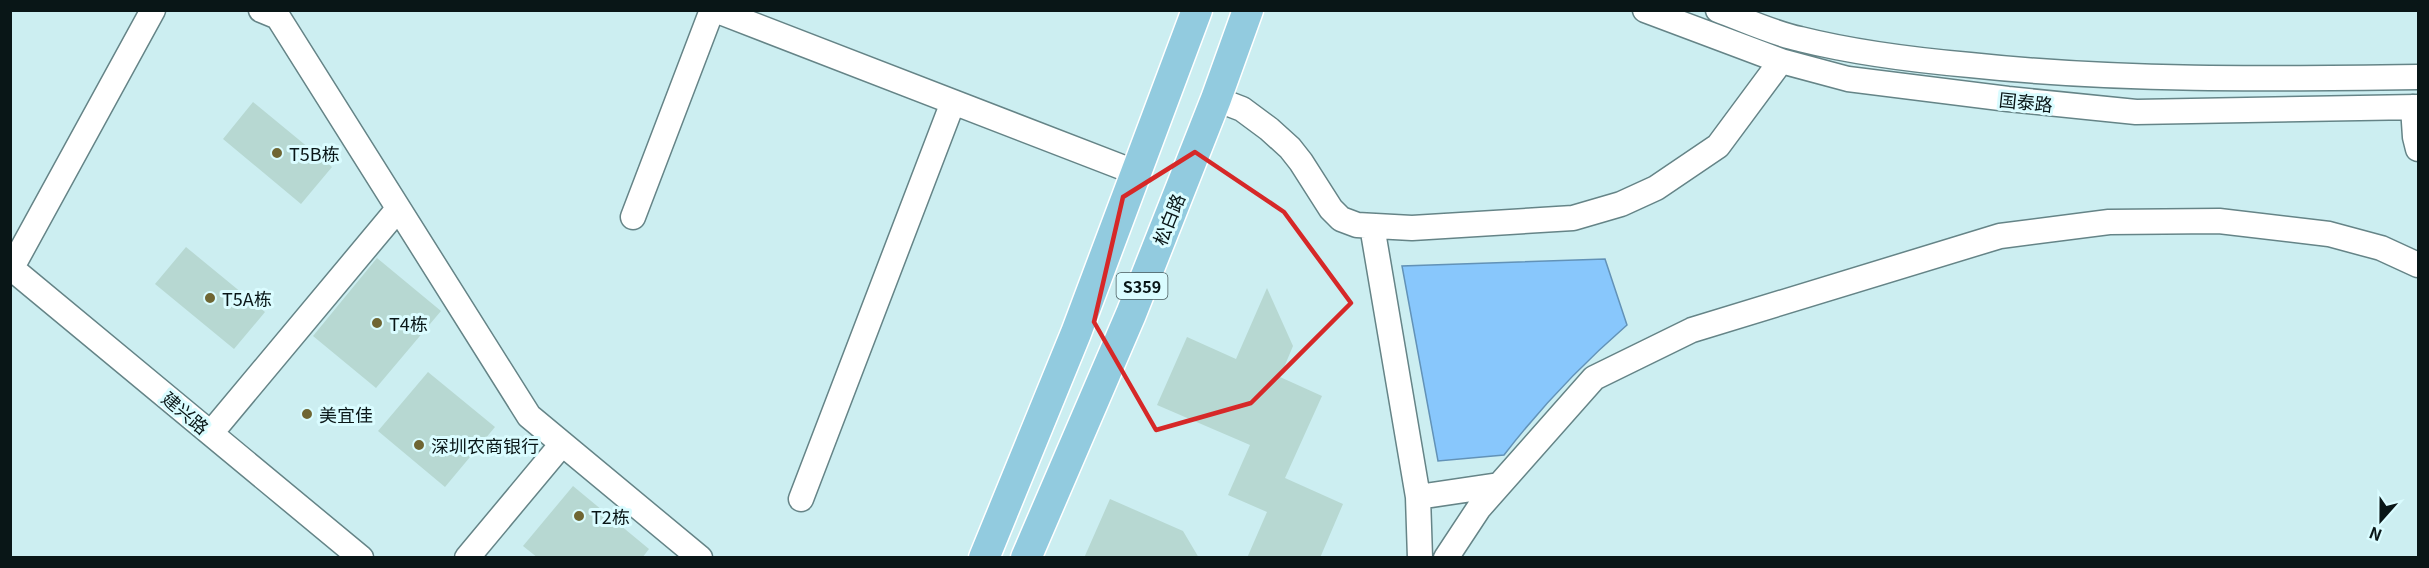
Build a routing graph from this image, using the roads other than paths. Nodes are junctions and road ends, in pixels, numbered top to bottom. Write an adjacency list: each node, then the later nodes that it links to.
1 (153, 10): 19 (street)
2 (261, 10): 15 (street)
3 (714, 10): 11 (street); 16 (street)
4 (1197, 10): 14 (main road, S359)
5 (1248, 10): 10 (main road, 松白路 / S359)
6 (1645, 10): 8 (street, 国泰路)
7 (1718, 10): 9 (street, 国泰路)
8 (1781, 61): 12 (street, 国泰路); 17 (street)
9 (2418, 77)
10 (1216, 99): 17 (street); 29 (main road, 松白路 / S359)
11 (953, 102): 14 (street); 24 (street)
12 (2416, 107): 13 (street)
13 (2418, 149)
14 (1137, 173): 28 (main road, S359)
15 (398, 209): 20 (street); 21 (street)
16 (633, 217)
17 (1372, 226): 23 (street)
18 (2418, 265): 22 (street)
19 (11, 269): 20 (street, 建兴路)
20 (211, 433): 25 (street, 建兴路)
21 (562, 444): 26 (street); 27 (street)
22 (1499, 484): 23 (street); 31 (street)
23 (1418, 497): 30 (street)
24 (801, 499)
25 (361, 558)
26 (467, 558)
27 (700, 558)
28 (984, 558)
29 (1026, 558)
30 (1420, 558)
31 (1446, 558)

